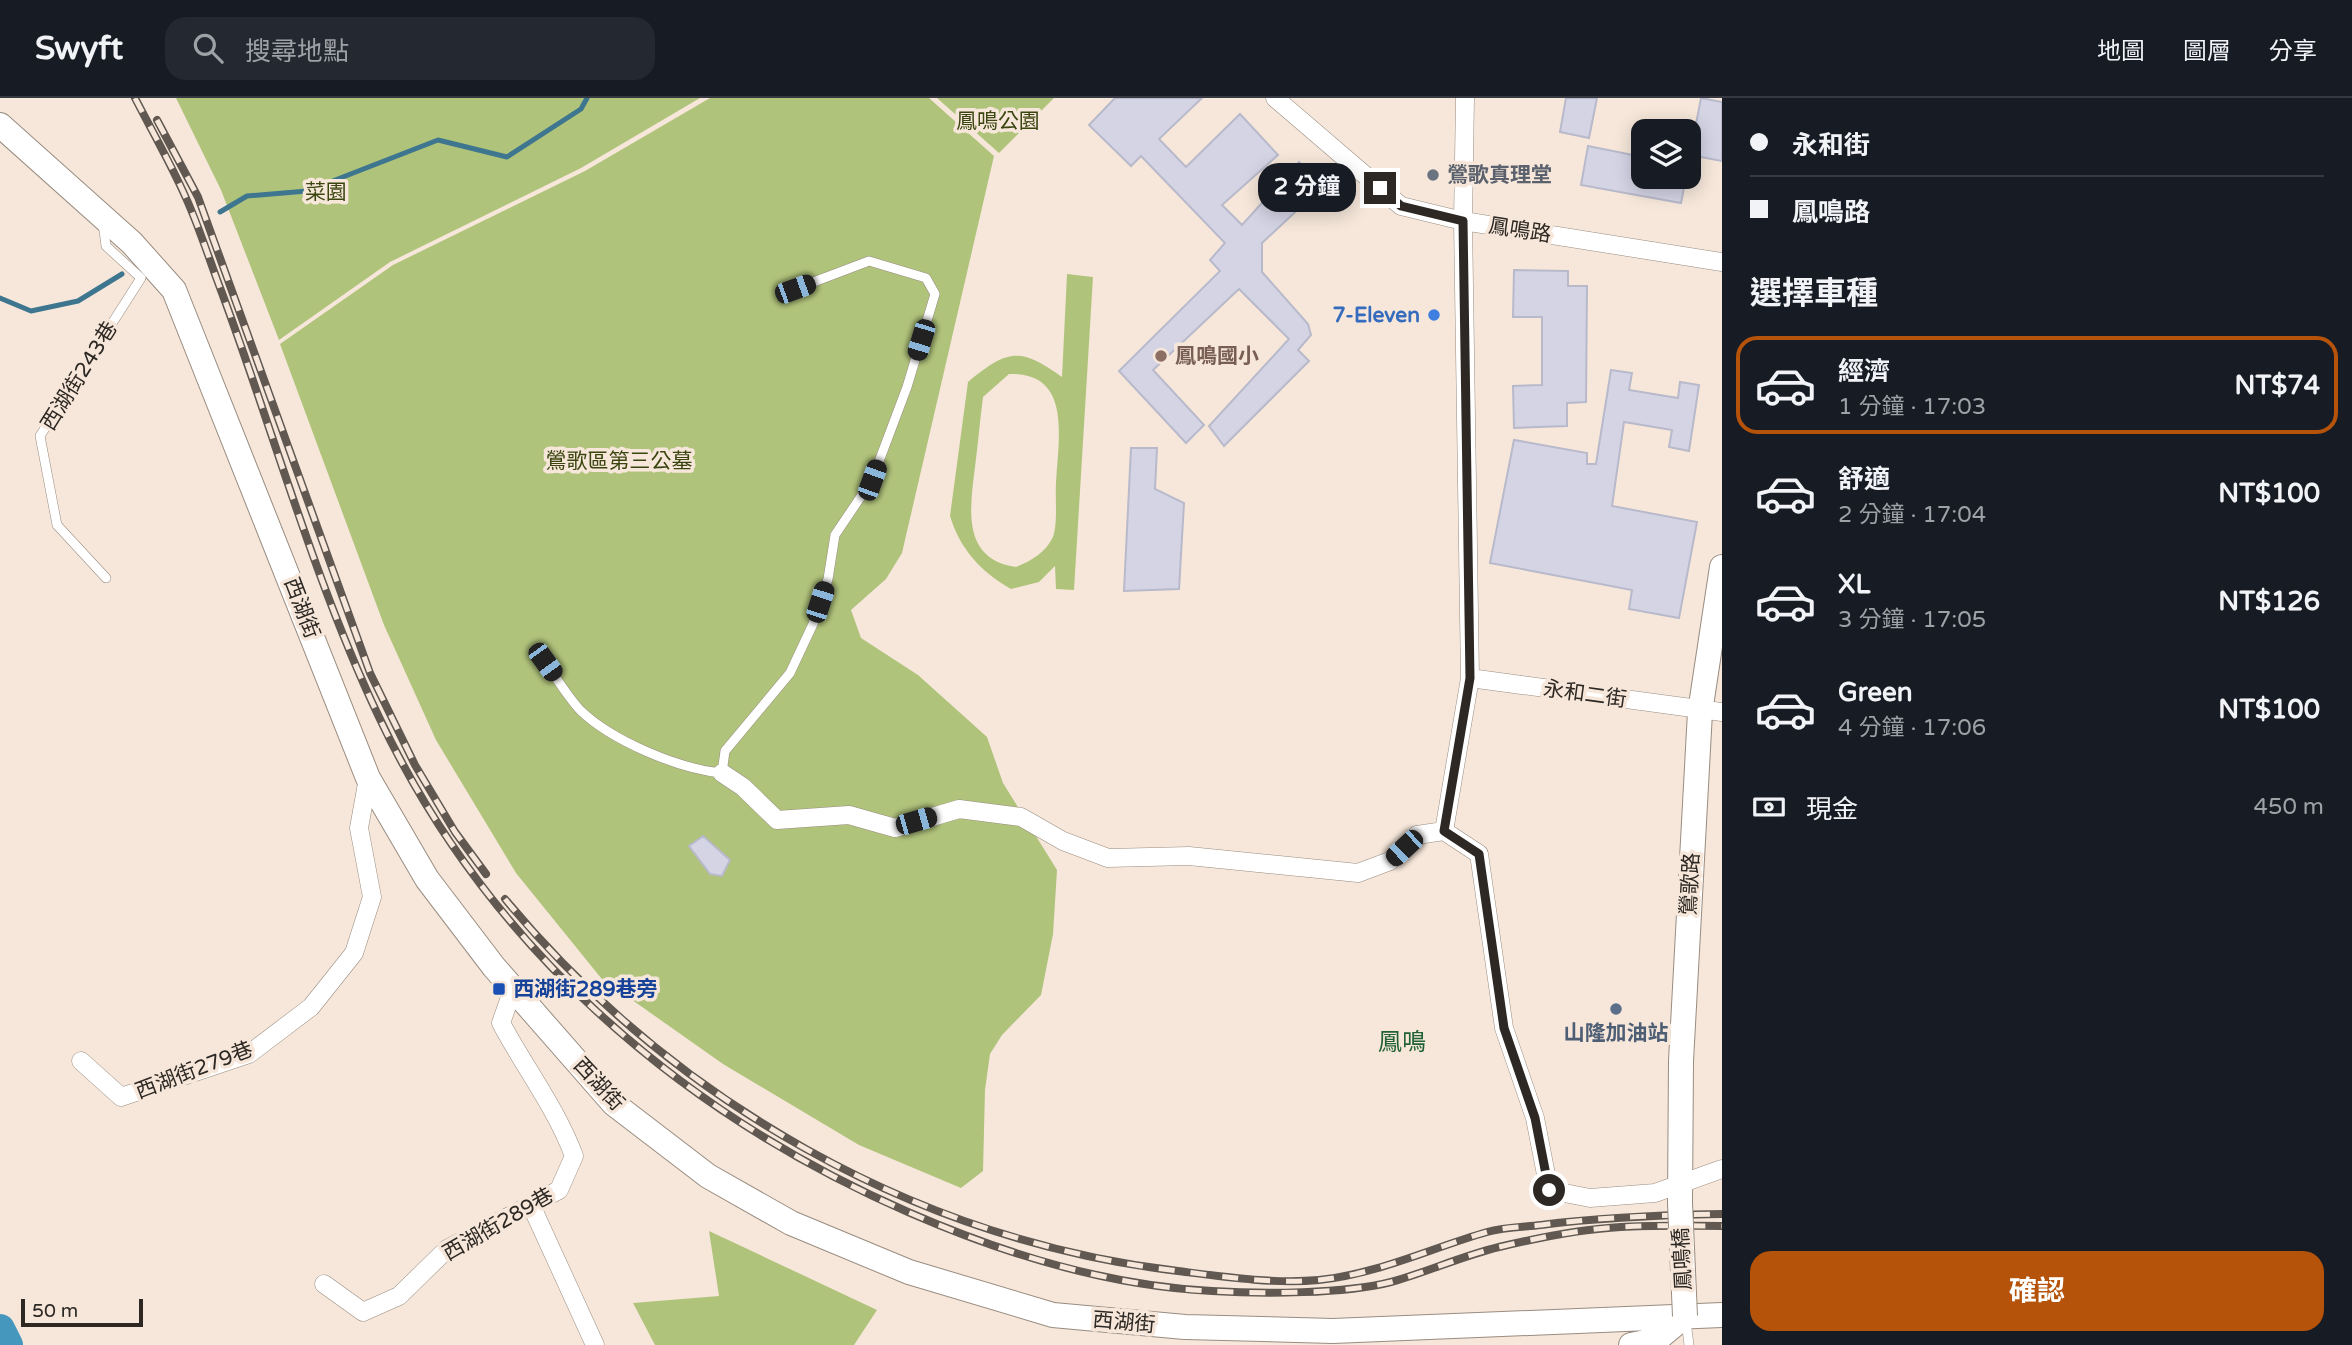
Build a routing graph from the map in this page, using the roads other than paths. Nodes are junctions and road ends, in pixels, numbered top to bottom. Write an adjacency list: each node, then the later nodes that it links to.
1 (1275, 98): 5 (street, 鳳鳴路)
2 (1465, 98): 5 (street)
3 (0, 125): 4 (street, 西湖街)
4 (103, 218): 9 (lane, 西湖街243巷); 14 (street, 西湖街)
5 (1463, 221): 6 (street, 鳳鳴路); 11 (street)
6 (1722, 262)
7 (795, 289): 13 (lane)
8 (1722, 567): 12 (street, 鶯歌路)
9 (106, 578)
10 (545, 662): 13 (lane)
11 (1470, 678): 12 (street, 永和二街); 15 (street)
12 (1711, 712): 19 (street, 鶯歌路)
13 (722, 773): 15 (street)
14 (368, 778): 16 (street, 西湖街); 17 (street, 西湖街279巷)
15 (1444, 831): 19 (street)
16 (513, 989): 20 (street, 西湖街289巷); 23 (street, 西湖街)
17 (81, 1061)
18 (1722, 1169): 19 (street)
19 (1680, 1193): 23 (street, 鳳鳴橋, bridge)
20 (531, 1205): 21 (street, 西湖街289巷); 24 (street)
21 (324, 1284)
22 (1722, 1315): 23 (street, 西湖街)
23 (1685, 1316): 25 (street); 26 (lane)
24 (595, 1345)
25 (1631, 1345)
26 (1689, 1345)

